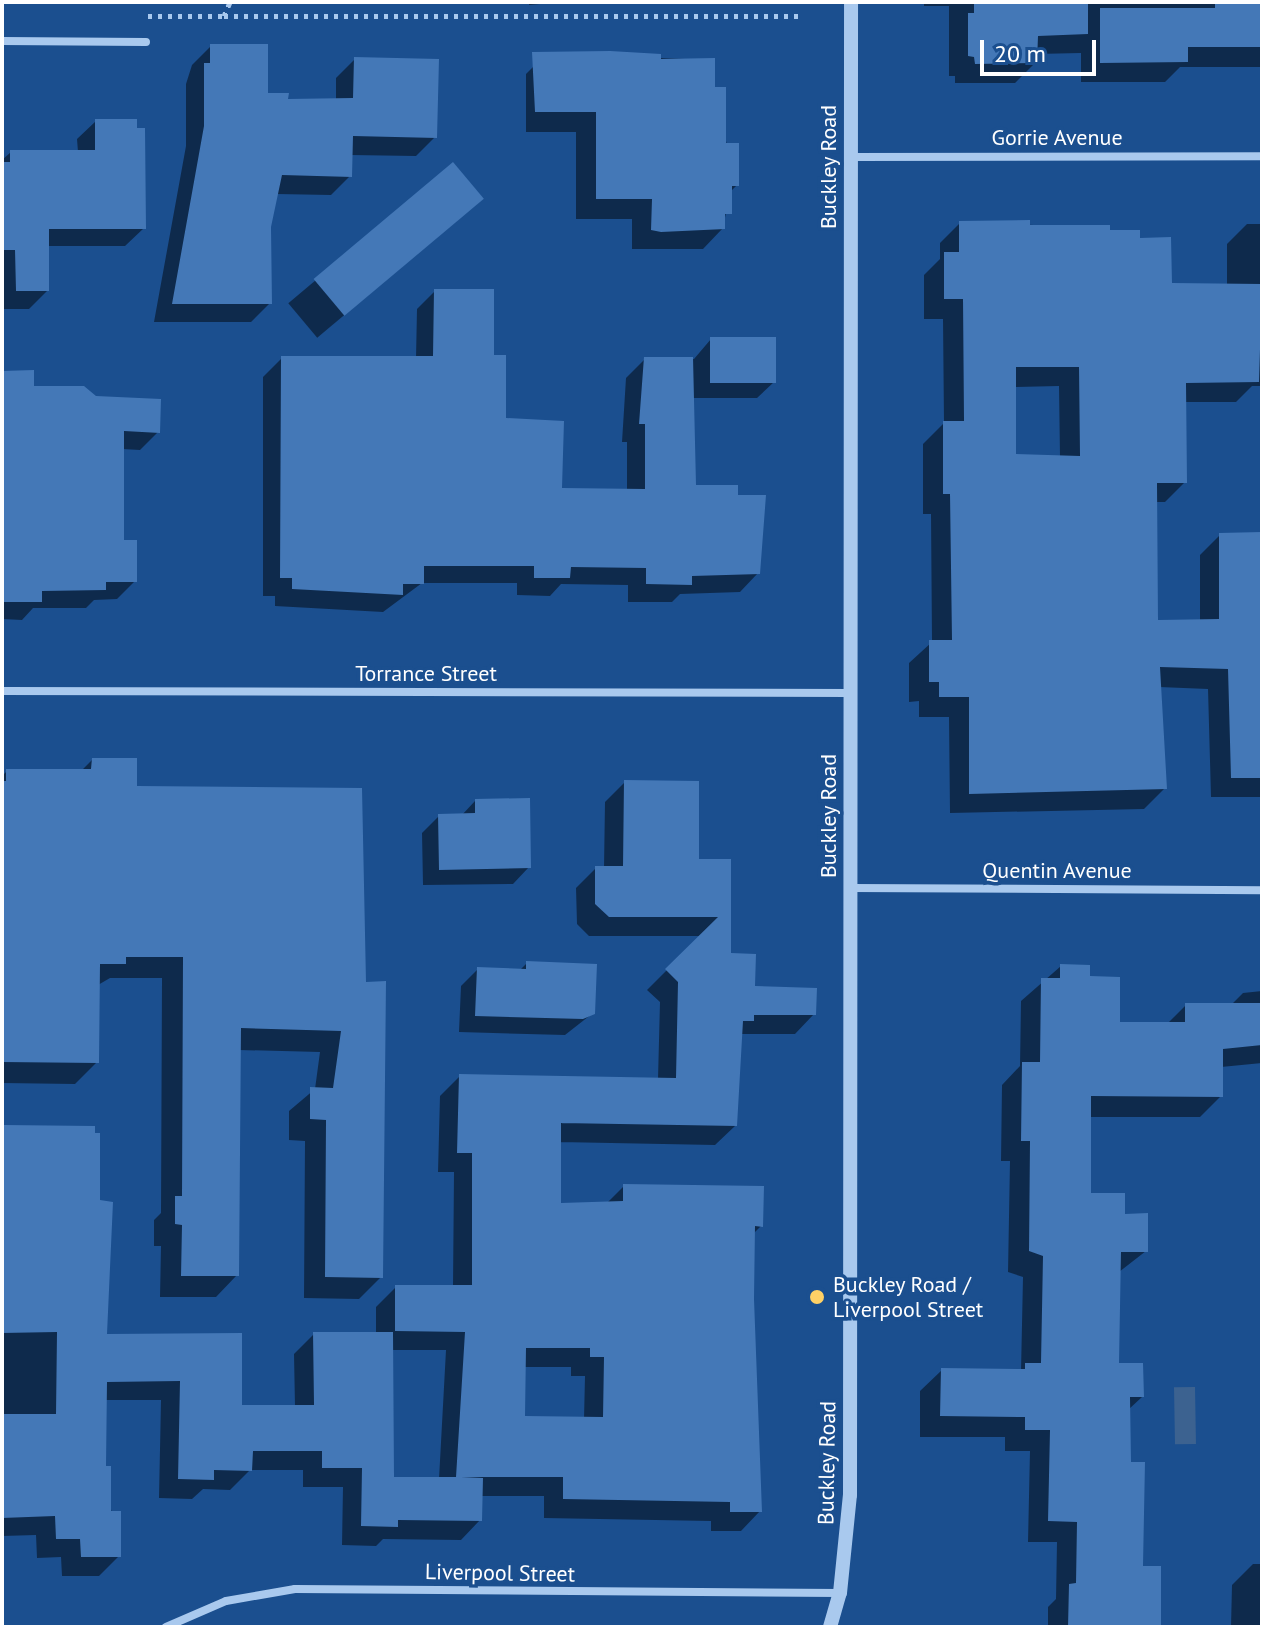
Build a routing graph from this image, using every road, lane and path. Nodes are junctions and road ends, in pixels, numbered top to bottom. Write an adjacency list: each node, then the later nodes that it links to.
1 (230, 2): 4 (path)
2 (851, 2): 9 (street, Buckley Road)
3 (137, 16): 4 (path)
4 (224, 16): 5 (path)
5 (800, 16)
6 (2, 41): 7 (street)
7 (146, 42)
8 (1262, 156): 9 (street, Gorrie Avenue)
9 (851, 157): 11 (street, Buckley Road)
10 (2, 691): 11 (street, Torrance Street)
11 (851, 693): 12 (street, Buckley Road)
12 (851, 888): 13 (street, Quentin Avenue); 14 (street, Buckley Road)
13 (1262, 890)
14 (840, 1593): 15 (street, Liverpool Street); 16 (street, Buckley Road)
15 (166, 1627)
16 (830, 1627)

